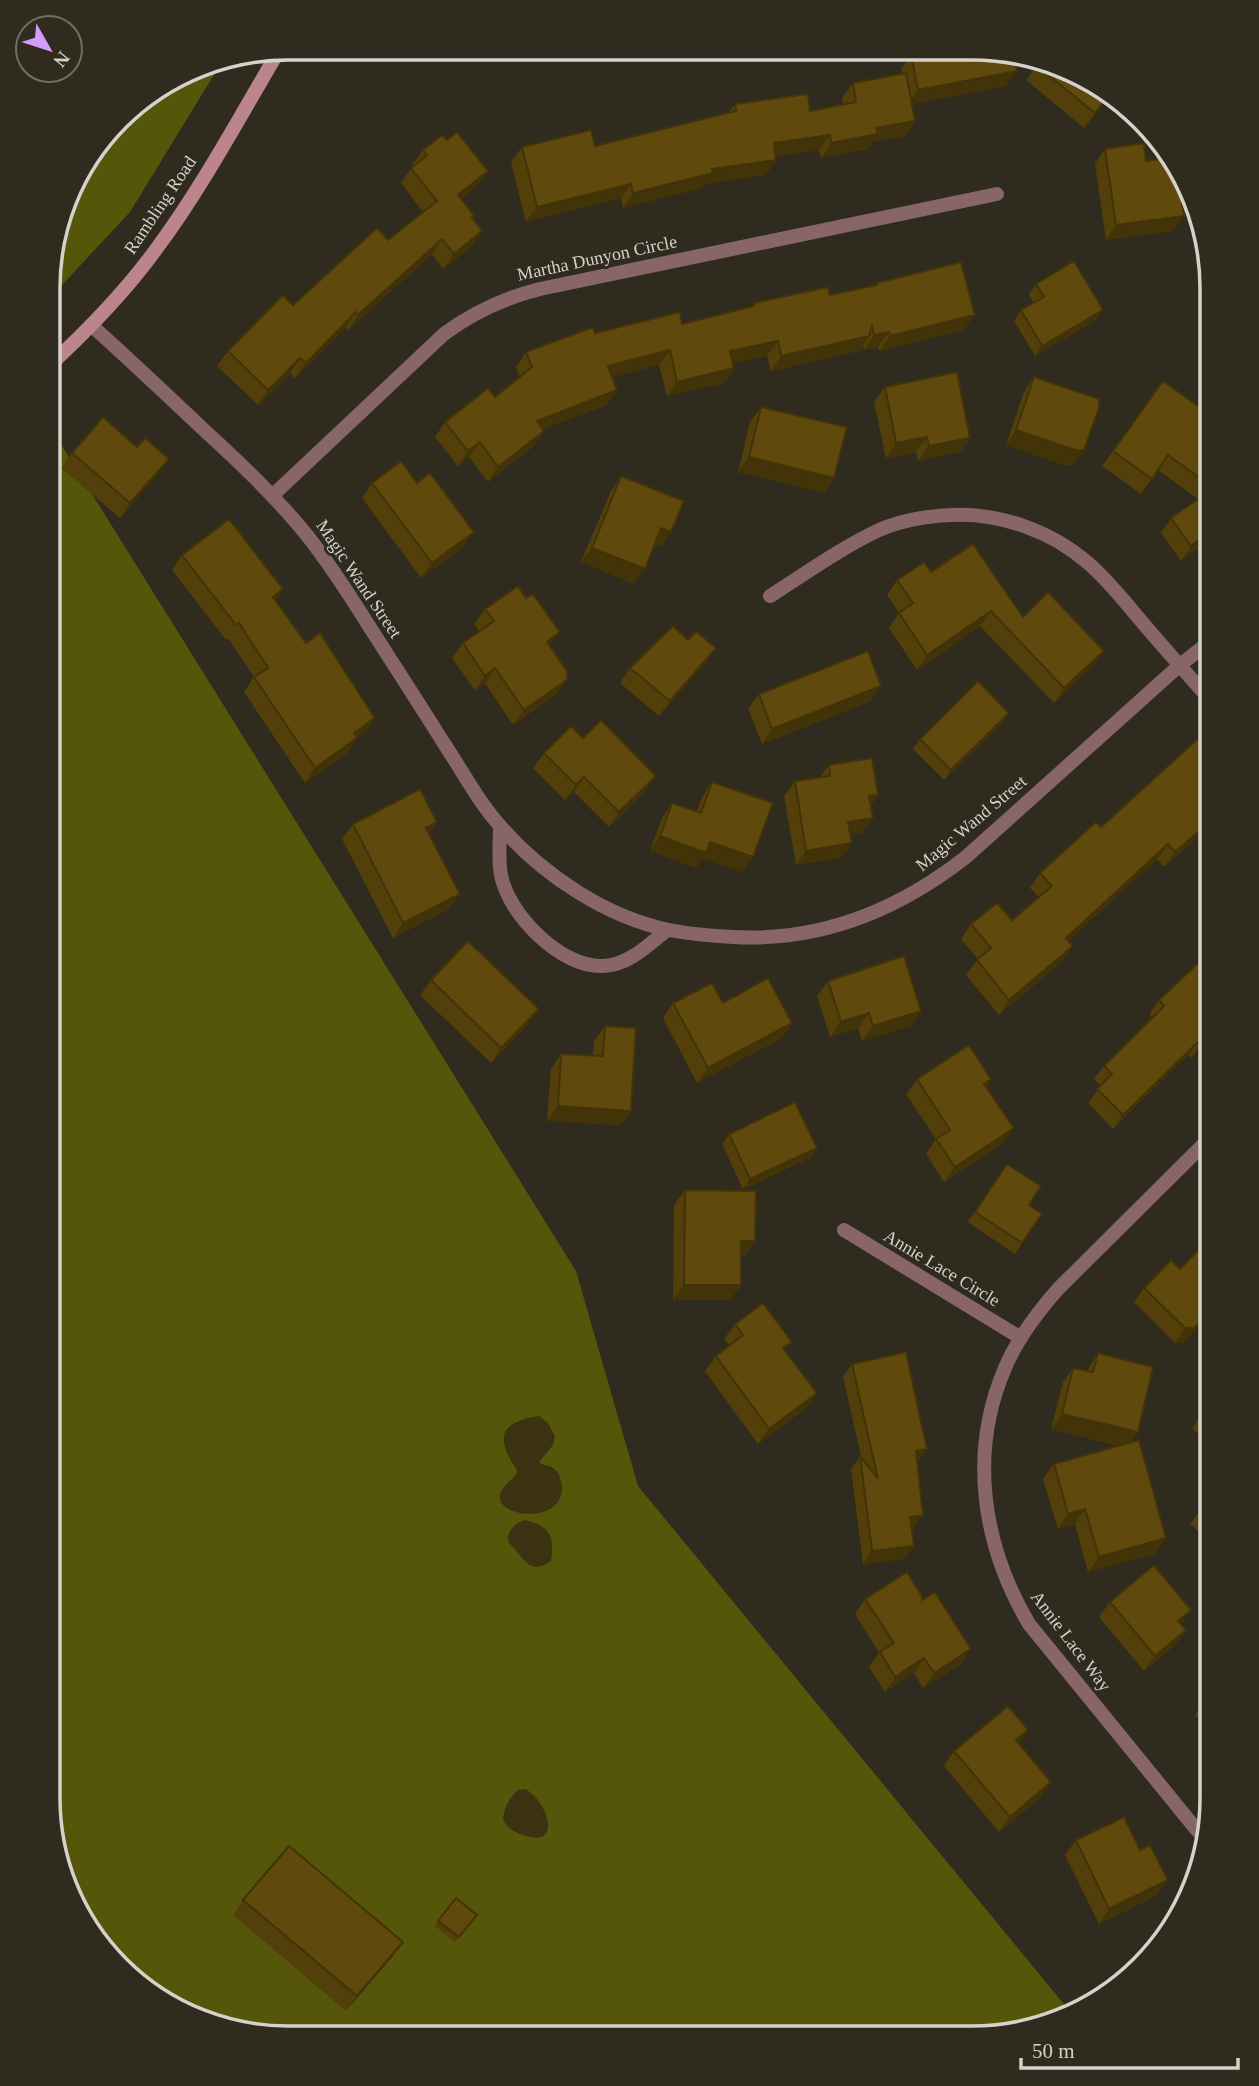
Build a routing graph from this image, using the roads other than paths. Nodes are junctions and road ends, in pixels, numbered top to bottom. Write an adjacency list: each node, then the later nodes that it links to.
1 (273, 60): 3 (street, Rambling Road)
2 (997, 194): 5 (street, Martha Dunyon Circle)
3 (91, 325): 4 (street, Rambling Road); 5 (street, Magic Wand Street)
4 (60, 355)
5 (272, 496): 10 (street, Magic Wand Street)
6 (770, 596): 8 (street)
7 (1200, 650): 8 (street, Magic Wand Street)
8 (1180, 666): 9 (street); 11 (street, Magic Wand Street)
9 (1200, 688)
10 (499, 826): 11 (street, Magic Wand Street); 11 (street)
11 (667, 930)
12 (1199, 1148): 14 (street, Annie Lace Way)
13 (844, 1230): 14 (street, Annie Lace Circle)
14 (1021, 1338): 15 (street, Annie Lace Way)
15 (1197, 1830)

